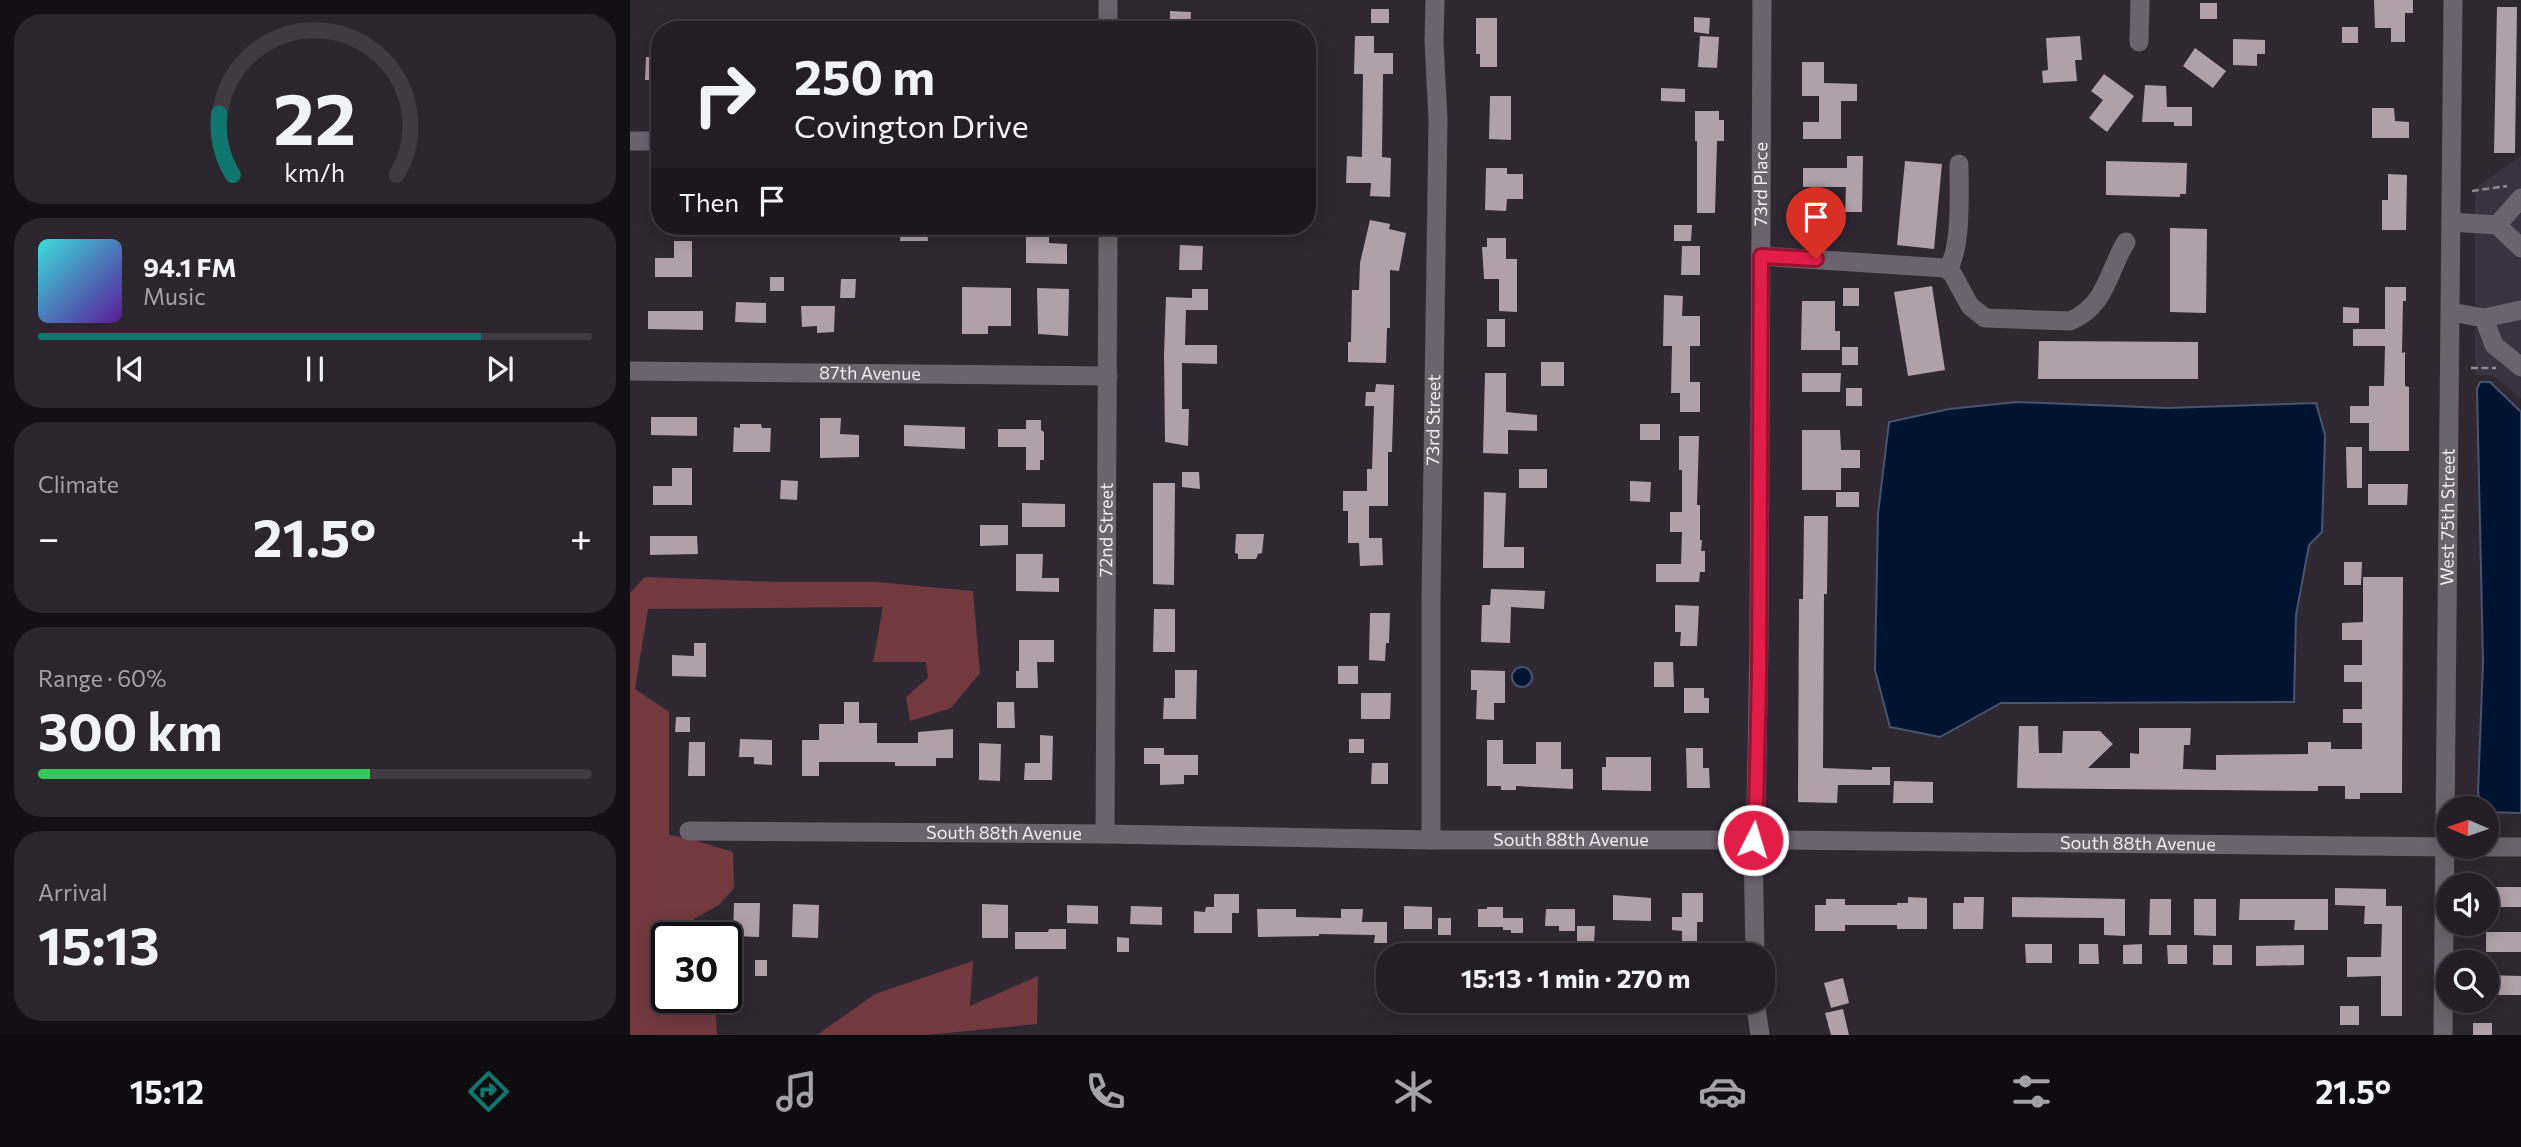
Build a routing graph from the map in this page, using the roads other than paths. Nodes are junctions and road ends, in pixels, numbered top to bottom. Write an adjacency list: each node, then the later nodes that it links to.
1 (1108, 0): 6 (street)
2 (1435, 0): 28 (street, 73rd Street)
3 (1762, 0): 17 (street, 73rd Place)
4 (2140, 0): 7 (street)
5 (2453, 0): 12 (street, West 75th Street)
6 (1108, 21)
7 (2139, 42)
8 (630, 141): 9 (street)
9 (651, 141)
10 (1959, 164): 18 (street)
11 (2517, 191): 13 (street)
12 (2451, 222): 13 (street); 20 (street, West 75th Street)
13 (2497, 225): 16 (street)
14 (1108, 235): 24 (street, 72nd Street)
15 (2126, 242): 18 (street)
16 (2521, 248)
17 (1761, 256): 18 (street); 29 (street, 73rd Place)
18 (1948, 269)
19 (2521, 310): 21 (street)
20 (2451, 312): 21 (street); 25 (street, West 75th Street)
21 (2484, 318): 22 (street)
22 (2521, 367)
23 (630, 371): 24 (street, 87th Avenue)
24 (1108, 376): 27 (street, 72nd Street)
25 (2449, 796)
26 (689, 831): 27 (street, South 88th Avenue)
27 (1105, 834): 28 (street, South 88th Avenue)
28 (1431, 840): 29 (street, South 88th Avenue)
29 (1753, 840): 30 (street, South 88th Avenue); 34 (street, 73rd Place)
30 (2436, 847)
31 (2499, 847): 32 (street)
32 (2521, 847)
33 (2449, 859): 37 (street, West 75th Street)
34 (1755, 943)
35 (1757, 1013): 36 (street)
36 (1760, 1035)
37 (2443, 1035)

